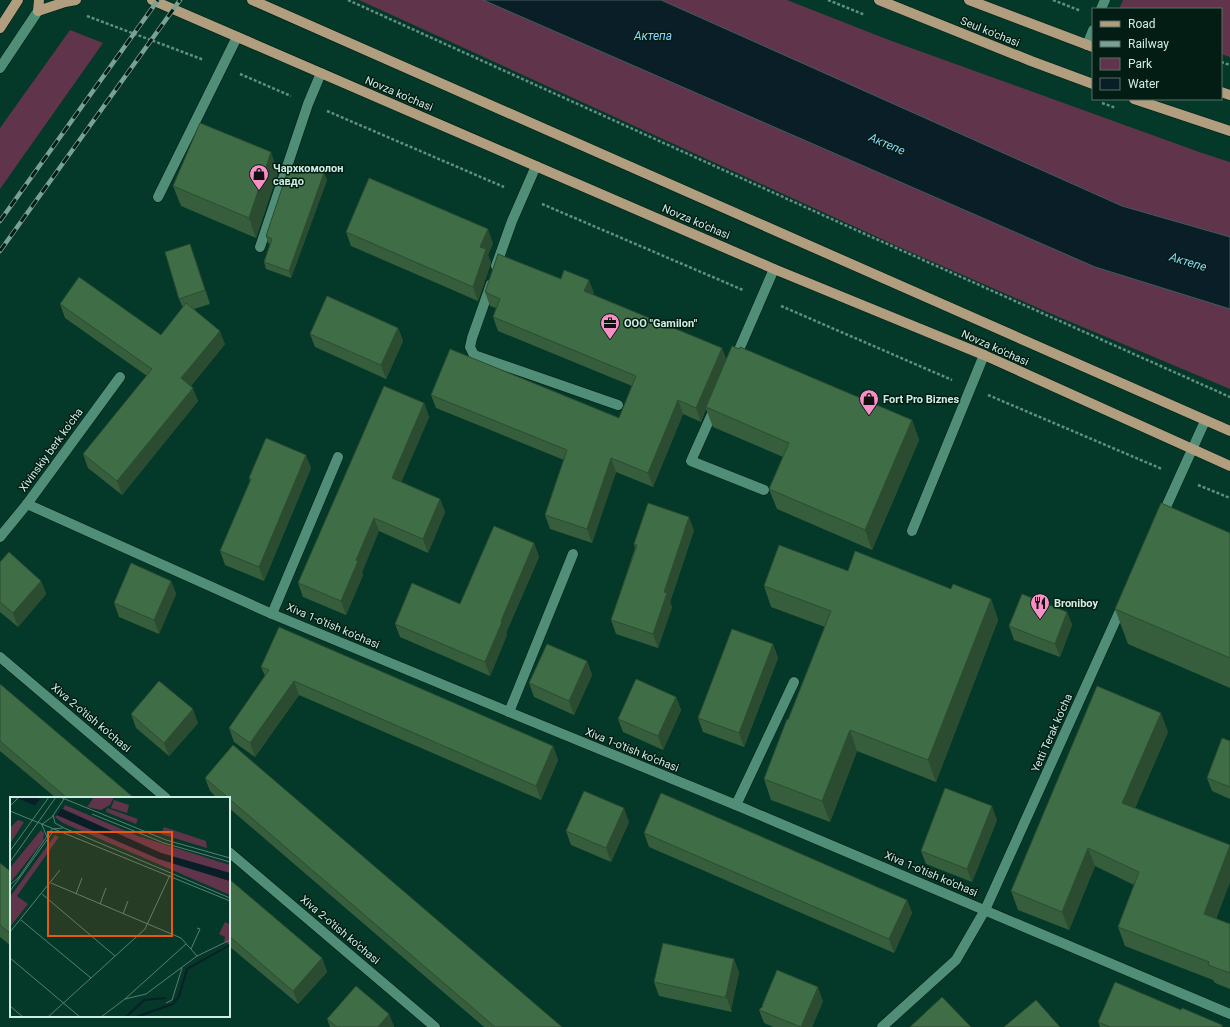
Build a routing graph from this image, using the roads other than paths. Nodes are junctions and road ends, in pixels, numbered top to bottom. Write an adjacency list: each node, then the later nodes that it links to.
1 (18, 0): 9 (main road)
2 (39, 0): 8 (main road)
3 (76, 0): 8 (main road)
4 (152, 0): 11 (main road, Novza ko'chasi)
5 (252, 0): 27 (main road, Novza ko'chasi)
6 (879, 0): 15 (main road, Seul ko'chasi)
7 (969, 0): 12 (main road, Seul ko'chasi)
8 (38, 11): 13 (street)
9 (0, 28)
10 (1092, 35): 12 (street)
11 (237, 37): 14 (main road, Novza ko'chasi); 19 (street)
12 (1090, 46)
13 (0, 68)
14 (321, 73): 18 (main road, Novza ko'chasi); 20 (street)
15 (1092, 84)
16 (1137, 100): 17 (main road)
17 (1230, 131)
18 (536, 166): 21 (main road, Novza ko'chasi); 26 (street)
19 (158, 197)
20 (260, 248)
21 (774, 269): 22 (main road, Novza ko'chasi); 23 (street)
22 (984, 356): 29 (main road, Novza ko'chasi); 35 (street)
23 (732, 367)
24 (120, 377): 33 (street, Xivinskiy berk ko'cha)
25 (719, 396): 32 (street)
26 (618, 405)
27 (1205, 421): 28 (main road, Novza ko'chasi); 29 (street)
28 (1230, 431)
29 (1192, 450): 31 (main road, Novza ko'chasi); 34 (street)
30 (338, 457): 39 (street)
31 (1230, 466)
32 (764, 490)
33 (27, 504): 36 (street, Xivinskiy berk ko'cha); 39 (street, Xiva 1-o'tish ko'chasi)
34 (1157, 528)
35 (912, 531)
36 (0, 536)
37 (573, 554): 42 (street)
38 (1128, 592): 46 (street, Yetti Terak ko'cha)
39 (272, 614): 42 (street, Xiva 1-o'tish ko'chasi)
40 (0, 657): 43 (street, Xiva 2-o'tish ko'chasi)
41 (794, 682): 44 (street)
42 (509, 712): 44 (street, Xiva 1-o'tish ko'chasi)
43 (165, 797)
44 (736, 805): 46 (street, Xiva 1-o'tish ko'chasi)
45 (230, 853): 48 (street, Xiva 2-o'tish ko'chasi)
46 (985, 910): 47 (street, Xiva 1-o'tish ko'chasi); 49 (street, Yetti Terak ko'cha)
47 (1230, 1014)
48 (435, 1027)
49 (882, 1027)

